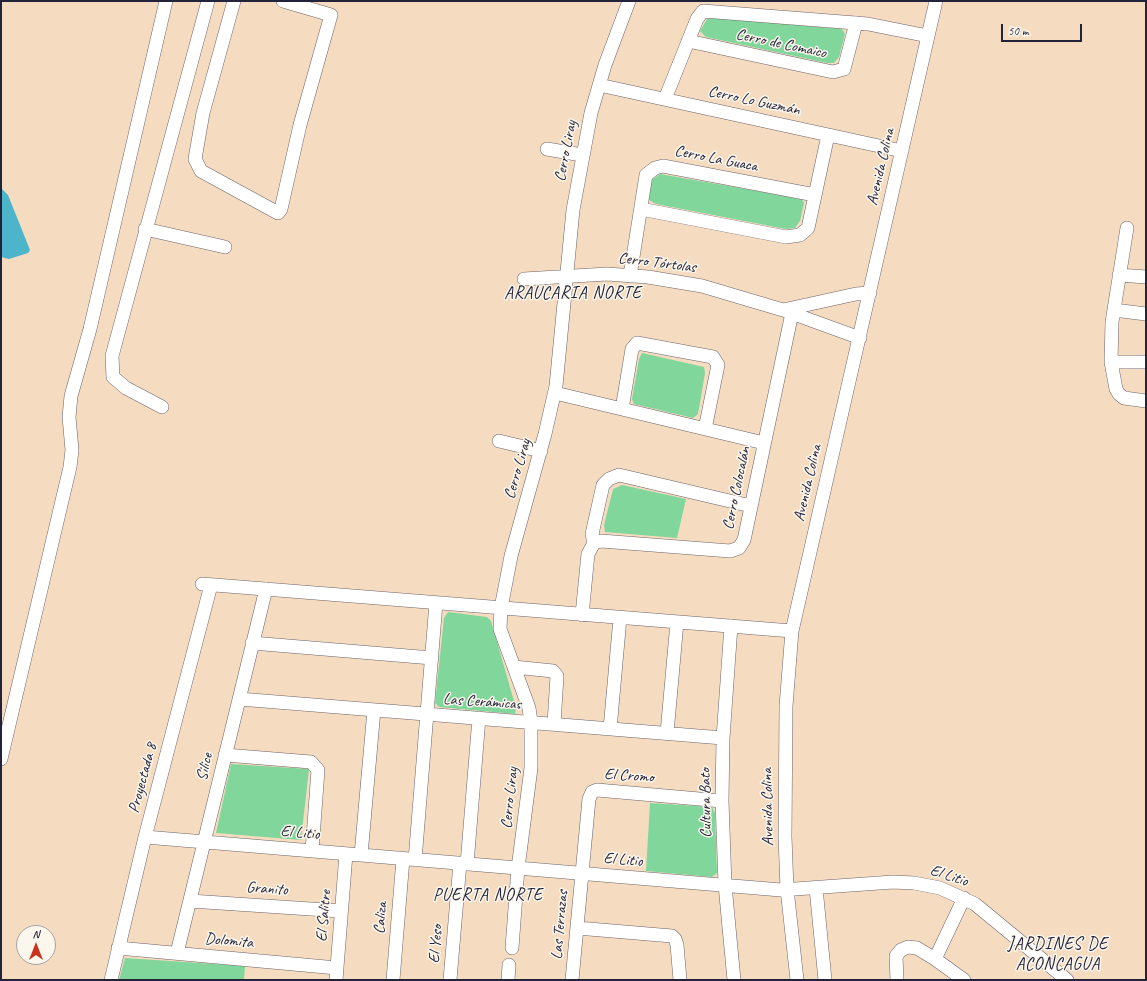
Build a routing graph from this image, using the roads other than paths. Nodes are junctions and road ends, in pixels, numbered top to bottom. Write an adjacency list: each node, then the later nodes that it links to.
1 (166, 1): 64 (street)
2 (208, 1): 19 (street)
3 (234, 1): 4 (street)
4 (284, 1)
5 (629, 1): 10 (street, Cerro Liray)
6 (936, 1): 8 (street, Avenida Colina)
7 (856, 23): 8 (street, Cerro de Comaico); 9 (street, Cerro de Comaico); 9 (street, Cerro de Comaico)
8 (928, 36): 14 (street, Avenida Colina)
9 (688, 40): 11 (street, Cerro de Comaico)
10 (599, 85): 11 (street, Cerro Lo Guzmán); 15 (street, Cerro Liray)
11 (666, 99): 12 (street, Cerro Lo Guzmán)
12 (828, 135): 14 (street, Cerro Lo Guzmán); 16 (street)
13 (547, 149): 15 (street)
14 (902, 151): 26 (street, Avenida Colina)
15 (582, 155): 22 (street, Cerro Liray)
16 (815, 196): 17 (street); 17 (street, Cerro La Guaca)
17 (641, 209): 23 (street, Cerro La Guaca)
18 (1127, 228): 21 (street)
19 (145, 229): 20 (street); 35 (street)
20 (225, 248)
21 (1120, 275): 24 (street); 27 (street)
22 (567, 276): 23 (street, Cerro Tórtolas); 25 (street, Cerro Tórtolas); 33 (street, Cerro Liray)
23 (630, 276): 28 (street, Cerro Tórtolas)
24 (1146, 277)
25 (524, 278)
26 (870, 293): 28 (street, Cerro Tórtolas); 30 (street, Avenida Colina)
27 (1114, 310): 29 (street); 31 (street)
28 (788, 312): 30 (street, Cerro Tórtolas); 39 (street, Cerro Colocalán)
29 (1146, 314)
30 (860, 338): 50 (street, Avenida Colina)
31 (1111, 362): 32 (street); 34 (street)
32 (1146, 362)
33 (555, 393): 36 (street); 40 (street, Cerro Liray)
34 (1146, 401)
35 (162, 407)
36 (622, 409): 37 (street); 37 (street)
37 (704, 429): 39 (street)
38 (499, 441): 40 (street)
39 (764, 443): 41 (street, Cerro Colocalán)
40 (540, 451): 45 (street, Cerro Liray)
41 (751, 506): 42 (street, Cerro Colocalán); 42 (street)
42 (594, 543): 46 (street)
43 (266, 589): 44 (street); 51 (street, Silice); 66 (street, Proyectada 8)
44 (436, 603): 45 (street); 52 (street, Caliza)
45 (501, 608): 46 (street); 53 (street, Cerro Liray)
46 (582, 615): 47 (street)
47 (620, 618): 48 (street); 60 (street)
48 (677, 622): 49 (street); 61 (street)
49 (731, 626): 50 (street); 62 (street, Cultura Bato)
50 (792, 631): 77 (street, Avenida Colina)
51 (252, 643): 52 (street); 54 (street, Silice)
52 (432, 658): 56 (street, Caliza)
53 (514, 667): 58 (street, Cerro Liray); 59 (street)
54 (239, 700): 55 (street, Las Cerámicas); 63 (street, Silice)
55 (374, 710): 56 (street, Las Cerámicas); 70 (street)
56 (428, 715): 57 (street, Las Cerámicas); 71 (street, Caliza)
57 (479, 718): 58 (street, Las Cerámicas); 72 (street, El Yeso)
58 (531, 722): 59 (street, Las Cerámicas); 73 (street, Cerro Liray)
59 (554, 724): 60 (street, Las Cerámicas)
60 (610, 729): 61 (street, Las Cerámicas)
61 (667, 733): 62 (street, Las Cerámicas)
62 (723, 738): 65 (street, Cultura Bato)
63 (225, 755): 67 (street, Silice); 68 (street)
64 (1, 759)
65 (722, 801): 74 (street, El Cromo); 75 (street, Cultura Bato)
66 (145, 837): 67 (street, El Litio); 82 (street, Proyectada 8)
67 (204, 842): 68 (street, El Litio); 79 (street, Silice)
68 (312, 851): 69 (street, El Litio)
69 (346, 854): 70 (street, El Litio); 80 (street, El Salitre)
70 (362, 855): 71 (street, El Litio)
71 (409, 859): 72 (street, El Litio); 89 (street, Caliza)
72 (463, 864): 73 (street, El Litio); 90 (street, El Yeso)
73 (518, 868): 74 (street, El Litio); 83 (street, Cerro Liray)
74 (582, 873): 75 (street, El Litio); 81 (street, Las Terrazas)
75 (725, 885): 77 (street, El Litio); 94 (street, Cultura Bato)
76 (816, 888): 77 (street, El Litio); 78 (street, El Litio); 96 (street)
77 (787, 889): 95 (street, Avenida Colina)
78 (964, 898): 85 (street); 99 (street, El Litio)
79 (190, 901): 80 (street, Granito); 84 (street, Silice)
80 (342, 911): 87 (street, El Salitre)
81 (577, 928): 92 (street, Las Terrazas); 93 (street)
82 (118, 948): 84 (street, Dolomita); 88 (street, Proyectada 8)
83 (512, 948)
84 (177, 953): 87 (street, Dolomita)
85 (935, 959): 97 (street); 98 (street)
86 (509, 965): 91 (street)
87 (336, 974)
88 (111, 980)
89 (393, 980)
90 (450, 980)
91 (508, 980)
92 (572, 980)
93 (680, 980)
94 (734, 980)
95 (797, 980)
96 (824, 980)
97 (897, 980)
98 (964, 980)
99 (1067, 980)

